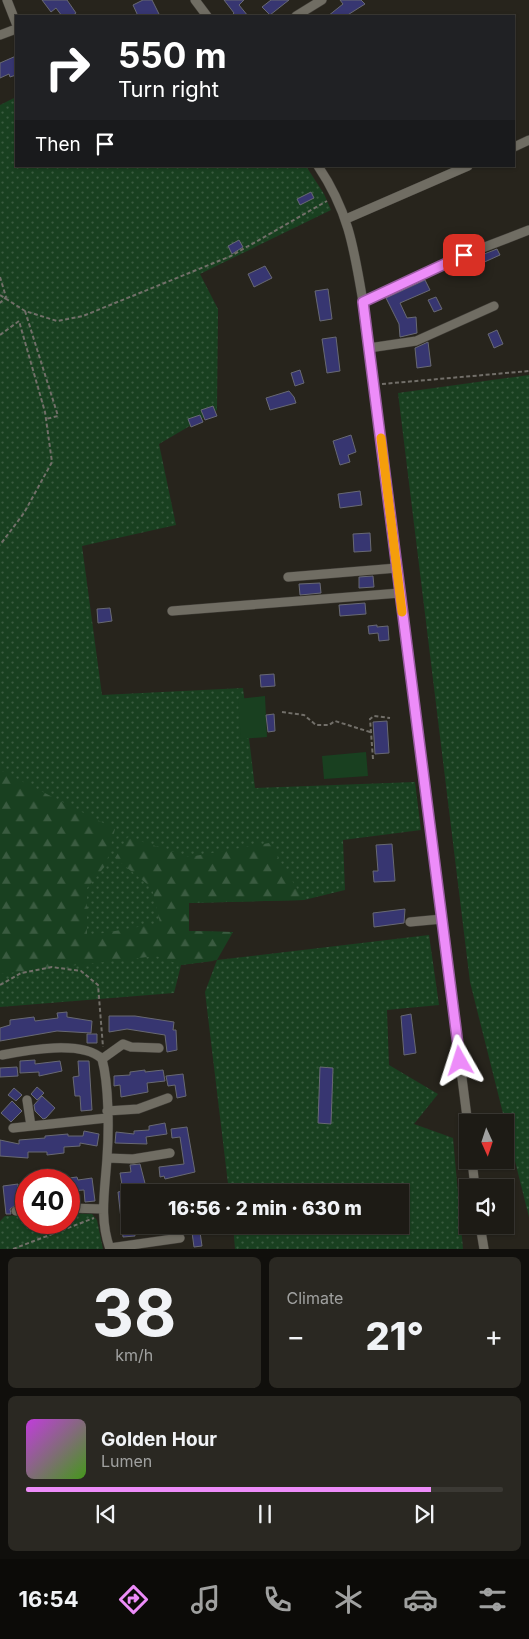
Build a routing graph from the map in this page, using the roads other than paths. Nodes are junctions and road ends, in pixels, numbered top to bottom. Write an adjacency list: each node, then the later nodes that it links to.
1 (7, 0): 6 (street)
2 (194, 0): 4 (street)
3 (322, 0): 5 (street)
4 (206, 15)
5 (298, 15)
6 (15, 20)
7 (15, 29): 8 (street)
8 (0, 35)
9 (529, 140): 10 (street)
10 (515, 147)
11 (319, 167): 13 (street)
12 (466, 167): 13 (street)
13 (346, 219): 15 (street)
14 (529, 230): 15 (street)
15 (363, 302): 17 (street)
16 (494, 306): 17 (street)
17 (369, 348): 18 (street)
18 (397, 568): 19 (street); 20 (street)
19 (288, 577)
20 (400, 593): 21 (street); 22 (street)
21 (172, 611)
22 (442, 918): 23 (street); 30 (street)
23 (410, 922)
24 (160, 1048): 26 (street)
25 (2, 1055): 26 (street)
26 (102, 1059): 29 (street)
27 (168, 1098): 29 (street)
28 (27, 1100): 31 (street)
29 (107, 1114): 31 (street); 34 (street)
30 (467, 1114)
31 (31, 1126): 32 (street)
32 (13, 1128)
33 (170, 1154): 34 (street)
34 (107, 1158): 36 (street)
35 (80, 1209): 36 (street)
36 (103, 1211): 39 (street)
37 (482, 1234): 40 (street)
38 (180, 1238): 39 (street)
39 (110, 1248)
40 (484, 1249)

